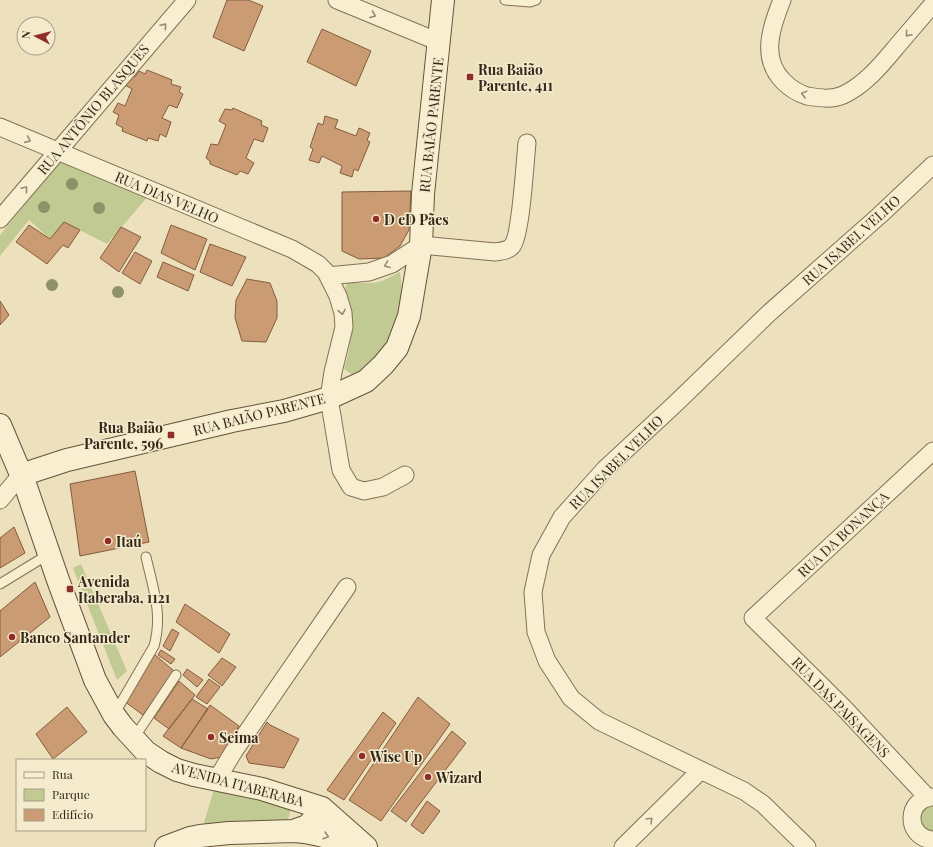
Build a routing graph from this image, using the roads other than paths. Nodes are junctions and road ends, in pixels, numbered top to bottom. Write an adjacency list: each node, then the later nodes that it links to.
1 (187, 0): 11 (street, RUA ANTÔNIO BLASQUES, one-way to 1)
2 (337, 0): 8 (street, one-way to 8)
3 (442, 0): 8 (main road, RUA BAIÃO PARENTE)
4 (505, 0): 5 (lane)
5 (536, 0)
6 (782, 0): 7 (street, one-way to 6)
7 (933, 4)
8 (439, 42): 14 (main road, RUA BAIÃO PARENTE)
9 (0, 127): 11 (street, RUA DIAS VELHO, one-way to 11)
10 (527, 143): 14 (street)
11 (57, 151): 13 (street, RUA ANTÔNIO BLASQUES, one-way to 11); 15 (street, RUA DIAS VELHO)
12 (933, 165): 30 (street, RUA ISABEL VELHO)
13 (0, 219)
14 (421, 245): 15 (street, one-way to 15); 16 (main road, RUA BAIÃO PARENTE)
15 (328, 276): 16 (street, RUA DIAS VELHO, one-way to 16)
16 (329, 398): 19 (main road, RUA BAIÃO PARENTE); 20 (street, RUA DIAS VELHO)
17 (0, 425): 19 (main road, AVENIDA ITABERABA)
18 (933, 451): 26 (street, RUA DA BONANÇA)
19 (21, 475): 21 (street); 22 (main road, AVENIDA ITABERABA)
20 (405, 475)
21 (0, 500)
22 (49, 554): 24 (lane); 28 (main road, AVENIDA ITABERABA)
23 (146, 557): 28 (lane)
24 (0, 584)
25 (347, 587): 31 (street)
26 (753, 618): 32 (street, RUA DAS PAISAGENS)
27 (176, 675): 29 (lane)
28 (114, 715): 29 (main road, AVENIDA ITABERABA)
29 (134, 738): 31 (main road, AVENIDA ITABERABA)
30 (700, 770): 39 (street, one-way to 30); 40 (street, RUA ISABEL VELHO)
31 (217, 779): 33 (main road, AVENIDA ITABERABA)
32 (930, 797): 35 (street)
33 (322, 808): 34 (main road); 38 (main road, AVENIDA ITABERABA)
34 (294, 831): 36 (main road); 37 (main road, one-way to 37)
35 (921, 840)
36 (166, 847)
37 (356, 847)
38 (366, 847)
39 (623, 847)
40 (807, 847)

